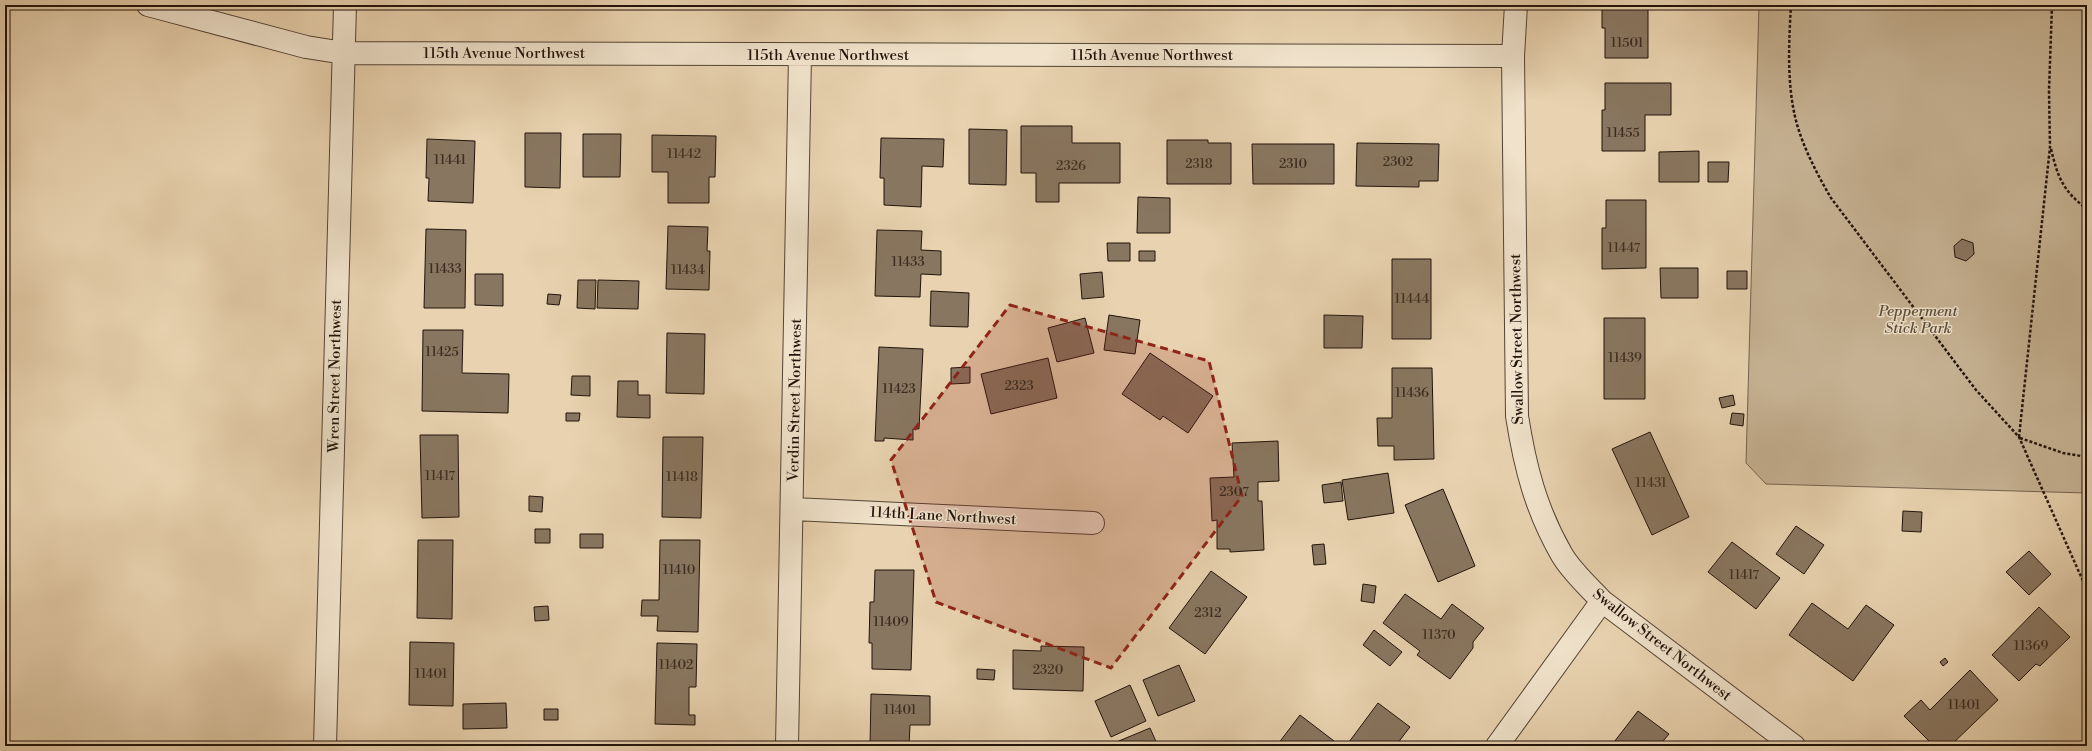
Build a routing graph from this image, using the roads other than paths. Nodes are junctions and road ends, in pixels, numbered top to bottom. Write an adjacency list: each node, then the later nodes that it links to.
1 (148, 5): 4 (street, 115th Avenue Northwest)
2 (345, 5): 4 (street, Wren Street Northwest)
3 (1516, 5): 6 (street, Swallow Street Northwest)
4 (344, 53): 5 (street, 115th Avenue Northwest); 10 (street, Wren Street Northwest)
5 (800, 55): 6 (street, 115th Avenue Northwest); 7 (street, Verdin Street Northwest)
6 (1513, 56): 9 (street, Swallow Street Northwest)
7 (793, 509): 8 (street, 114th Lane Northwest); 11 (street, Verdin Street Northwest)
8 (1093, 523)
9 (1602, 601): 12 (street); 13 (street, Swallow Street Northwest)
10 (326, 746)
11 (787, 746)
12 (1497, 746)
13 (1794, 746)

